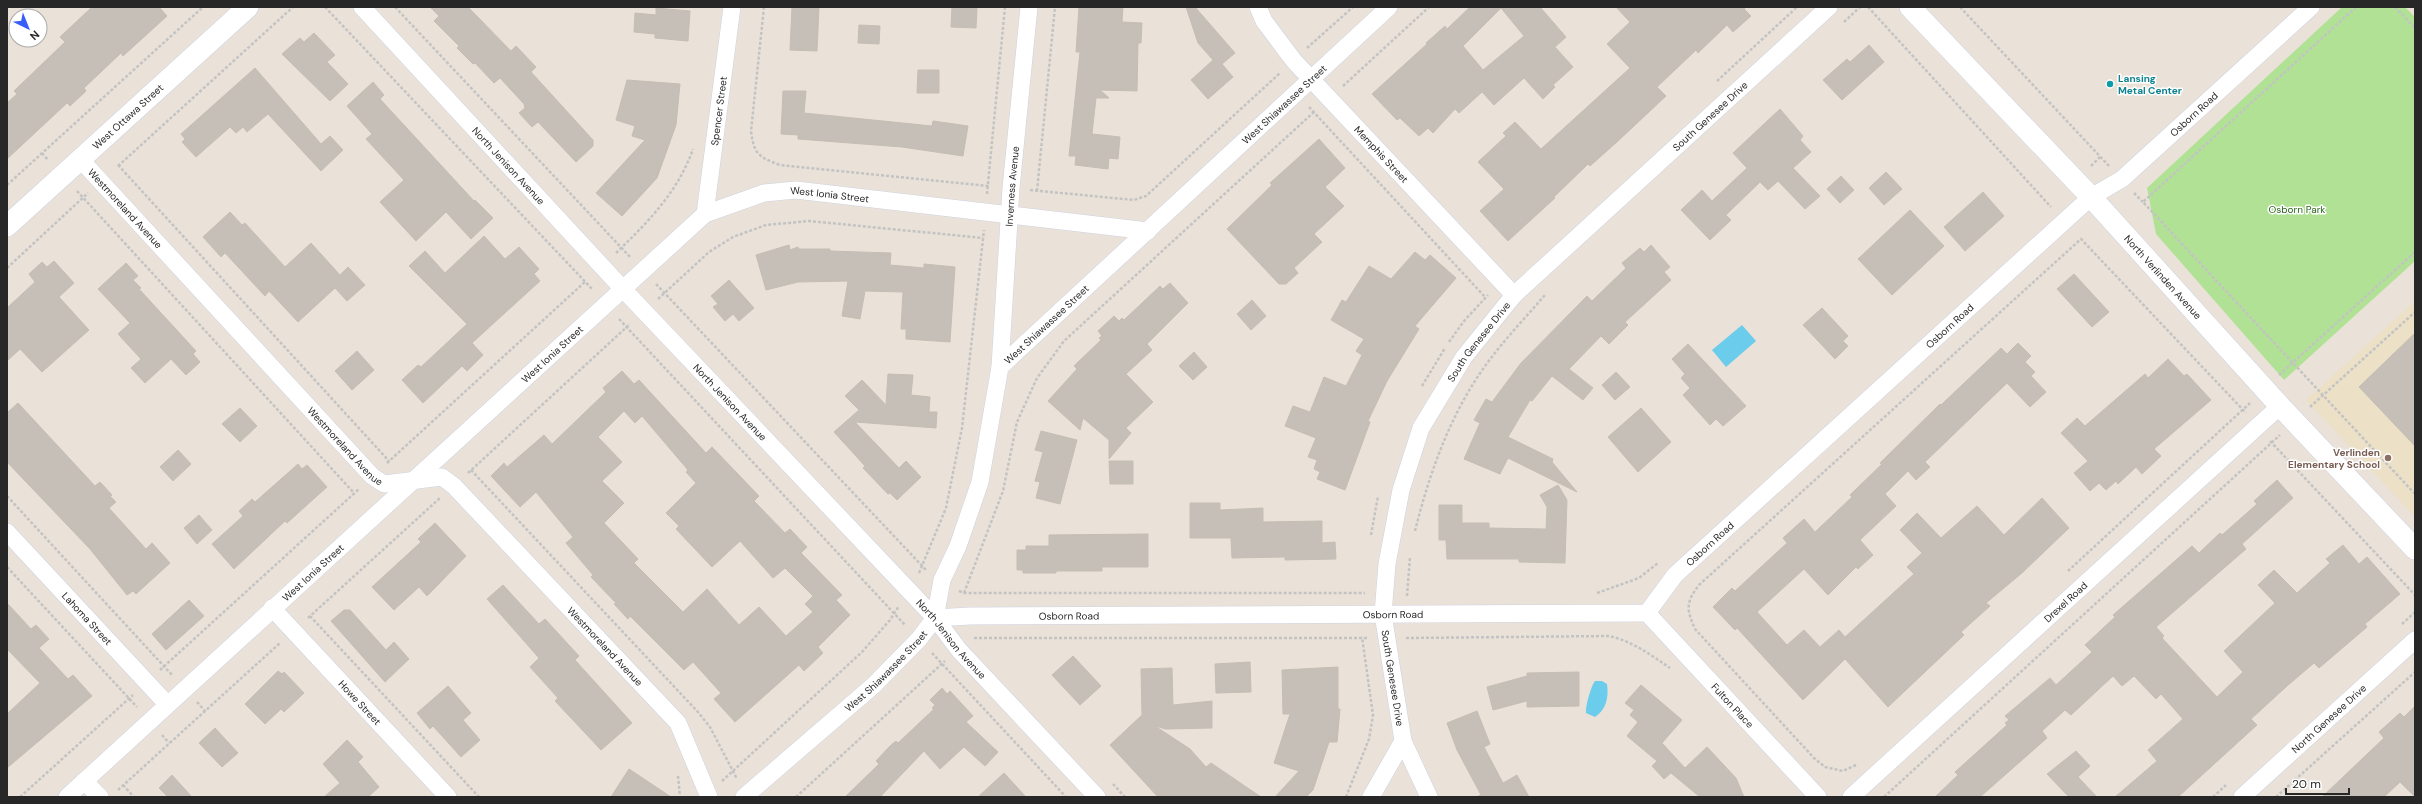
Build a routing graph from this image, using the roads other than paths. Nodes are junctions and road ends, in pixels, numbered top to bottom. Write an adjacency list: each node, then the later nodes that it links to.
1 (248, 7): 11 (street, West Ottawa Street)
2 (362, 7): 17 (street, North Jenison Avenue)
3 (732, 7): 13 (street, Spencer Street)
4 (1029, 7): 14 (street, Inverness Avenue)
5 (1258, 7): 10 (street, Memphis Street)
6 (1389, 7): 10 (street, West Shiawassee Street)
7 (1829, 7): 18 (street, South Genesee Drive)
8 (1910, 7): 12 (street, North Verlinden Avenue)
9 (2311, 7): 12 (street, Osborn Road)
10 (1312, 80): 16 (street, West Shiawassee Street); 18 (street, Memphis Street)
11 (80, 159): 15 (street, West Ottawa Street); 21 (street, Westmoreland Avenue)
12 (2091, 197): 20 (street, North Verlinden Avenue); 25 (street, Osborn Road)
13 (705, 214): 14 (street, West Ionia Street); 17 (street, West Ionia Street)
14 (1010, 214): 16 (street, West Ionia Street); 19 (street, Inverness Avenue)
15 (7, 226)
16 (1148, 230): 19 (street, West Shiawassee Street)
17 (622, 288): 21 (street, West Ionia Street); 27 (street, North Jenison Avenue)
18 (1514, 295): 26 (street, South Genesee Drive)
19 (1000, 367): 27 (street, West Shiawassee Street)
20 (2280, 406): 23 (street, North Verlinden Avenue); 41 (street, Drexel Road)
21 (411, 481): 24 (street, West Ionia Street); 33 (street, Westmoreland Avenue)
22 (7, 532): 29 (street, Lahoma Street)
23 (2415, 549)
24 (272, 608): 29 (street, West Ionia Street); 35 (street, Howe Street)
25 (1647, 613): 26 (street, Osborn Road); 40 (street, Fulton Place)
26 (1383, 614): 27 (street, Osborn Road); 30 (street, South Genesee Drive)
27 (935, 618): 36 (street, West Shiawassee Street); 37 (street, North Jenison Avenue)
28 (2415, 640): 42 (street, North Genesee Drive)
29 (167, 704): 31 (street, West Ionia Street)
30 (1403, 741): 38 (street); 39 (street, South Genesee Drive)
31 (84, 781): 32 (street); 34 (street, West Ionia Street)
32 (107, 795)
33 (709, 796)
34 (66, 797)
35 (448, 797)
36 (744, 797)
37 (1097, 797)
38 (1371, 797)
39 (1428, 797)
40 (1818, 797)
41 (1851, 797)
42 (2242, 797)

